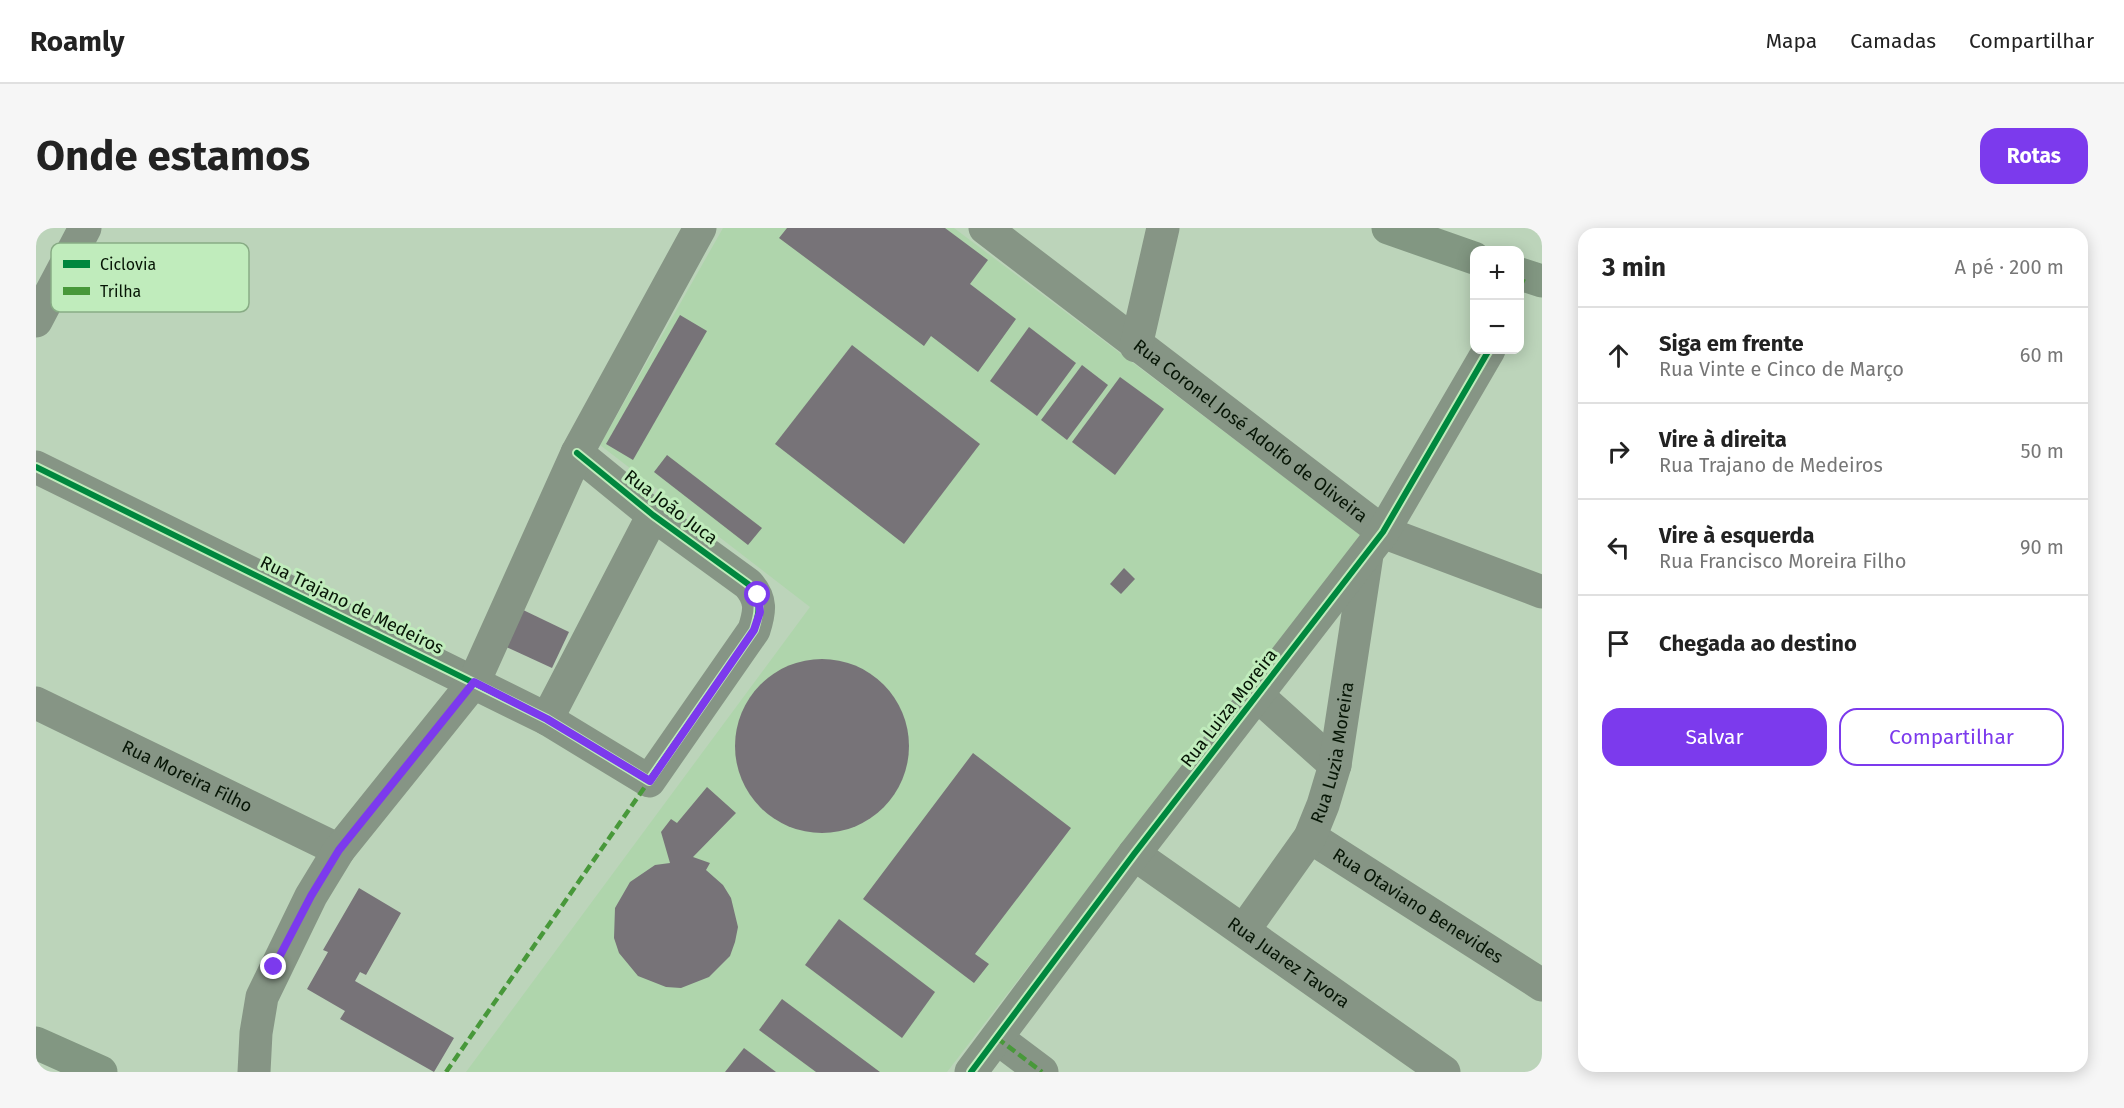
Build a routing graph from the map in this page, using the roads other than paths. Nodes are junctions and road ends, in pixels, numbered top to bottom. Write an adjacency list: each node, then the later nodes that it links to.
1 (85, 228): 6 (street)
2 (700, 228): 12 (street)
3 (985, 228): 10 (street, Rua Coronel José Adolfo de Oliveira)
4 (1163, 228): 10 (street)
5 (1388, 228): 7 (main road)
6 (77, 243)
7 (1470, 257)
8 (51, 293): 9 (street)
9 (36, 321)
10 (1136, 346): 15 (street, Rua Coronel José Adolfo de Oliveira)
11 (1487, 354): 15 (street, Rua Luiza Moreira)
12 (577, 453): 14 (street, Rua João Juca); 17 (street)
13 (36, 467): 17 (street, Rua Trajano de Medeiros)
14 (653, 515): 20 (street); 22 (street, Rua João Juca)
15 (1375, 542): 16 (street, Rua Coronel José Adolfo de Oliveira); 18 (street, Rua Luiza Moreira); 21 (street, Rua Luzia Moreira)
16 (1542, 592)
17 (474, 682): 20 (street, Rua Trajano de Medeiros); 24 (street)
18 (1258, 696): 21 (street); 25 (street, Rua Luiza Moreira)
19 (36, 703): 24 (street, Rua Moreira Filho)
20 (547, 719): 22 (street, Rua Trajano de Medeiros)
21 (1335, 765): 23 (street, Rua Luzia Moreira)
22 (650, 781)
23 (1310, 837): 26 (street, Rua Luzia Moreira); 27 (street, Rua Otaviano Benevides)
24 (339, 850): 31 (street)
25 (1134, 854): 26 (street, Rua Juarez Tavora); 28 (street, Rua Luiza Moreira)
26 (1244, 930): 34 (street, Rua Juarez Tavora)
27 (1536, 975)
28 (997, 1038): 32 (street, Rua Luiza Moreira); 33 (street)
29 (36, 1043): 30 (main road)
30 (101, 1072)
31 (254, 1072)
32 (971, 1072)
33 (1042, 1072)
34 (1444, 1072)

